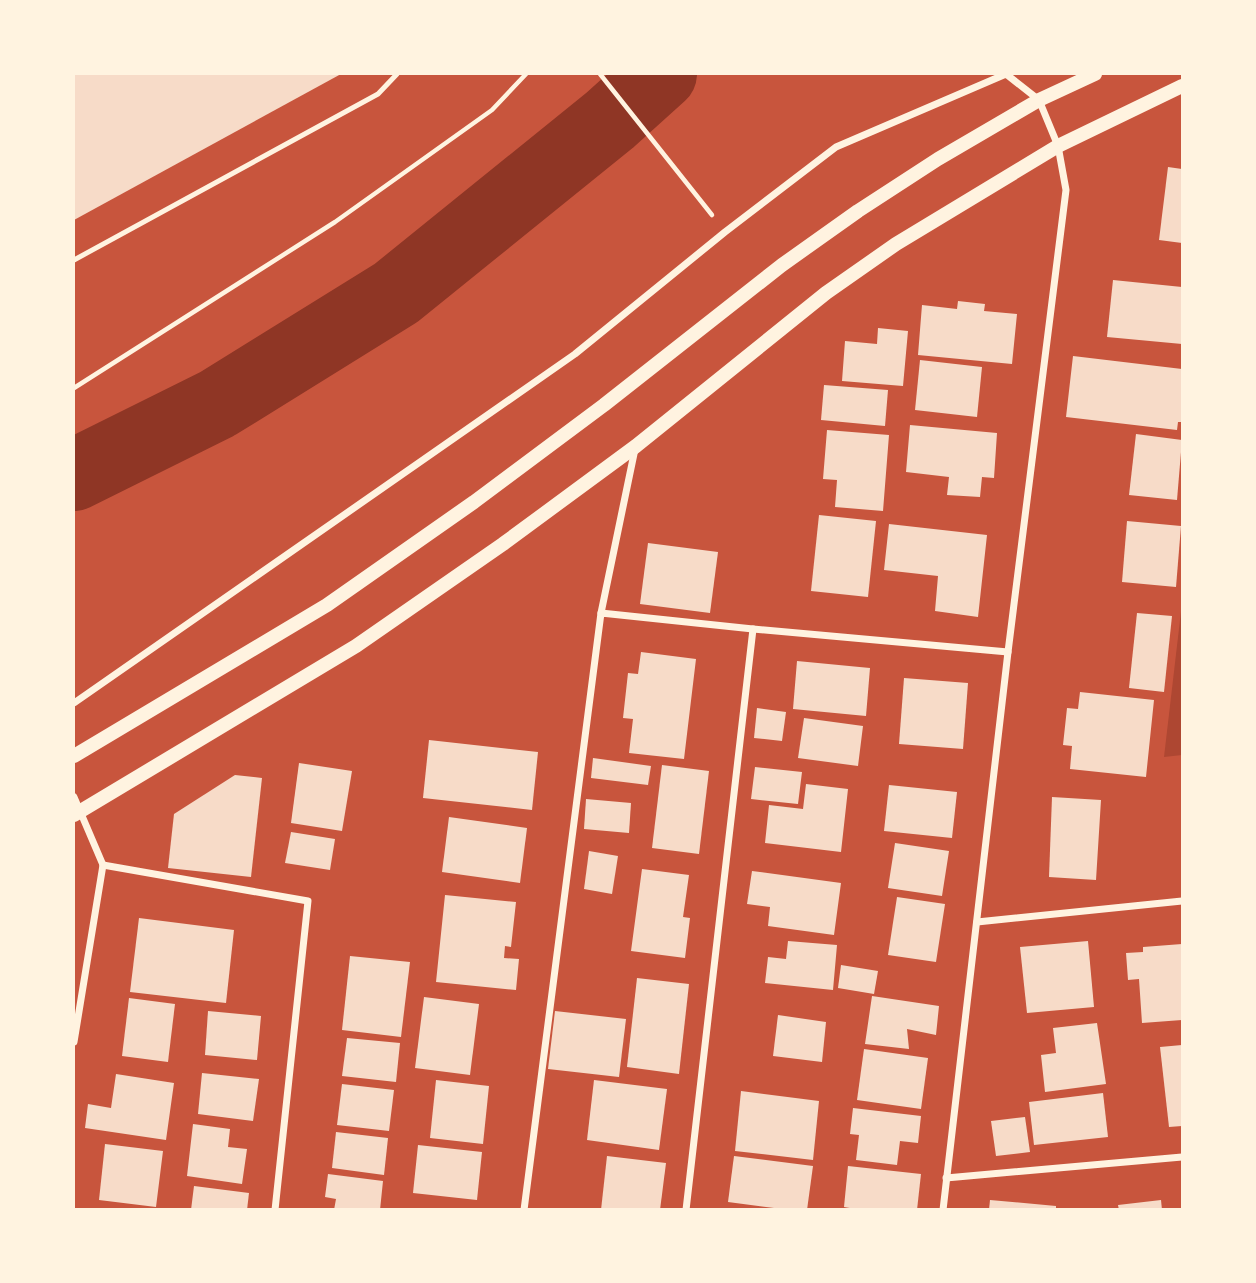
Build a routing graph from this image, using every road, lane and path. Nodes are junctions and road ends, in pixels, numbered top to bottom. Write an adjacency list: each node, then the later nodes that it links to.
1 (397, 74): 9 (lane)
2 (526, 74): 10 (path)
3 (600, 74): 8 (path)
4 (1095, 74): 6 (main road)
5 (1182, 86): 7 (main road)
6 (1039, 100): 7 (street); 15 (street); 16 (main road)
7 (1058, 146): 11 (main road); 14 (street)
8 (703, 203)
9 (74, 260)
10 (74, 388)
11 (636, 446): 12 (street); 18 (main road)
12 (601, 613): 13 (street); 26 (street)
13 (752, 629): 14 (street); 27 (street)
14 (1008, 652): 21 (street)
15 (74, 703)
16 (74, 756)
17 (74, 797): 18 (street)
18 (77, 813): 19 (street)
19 (103, 865): 22 (street); 25 (street)
20 (1182, 901): 21 (street)
21 (977, 922): 24 (street)
22 (74, 1042)
23 (1182, 1157): 24 (street)
24 (946, 1178): 28 (street)
25 (275, 1209)
26 (524, 1209)
27 (686, 1209)
28 (943, 1209)

